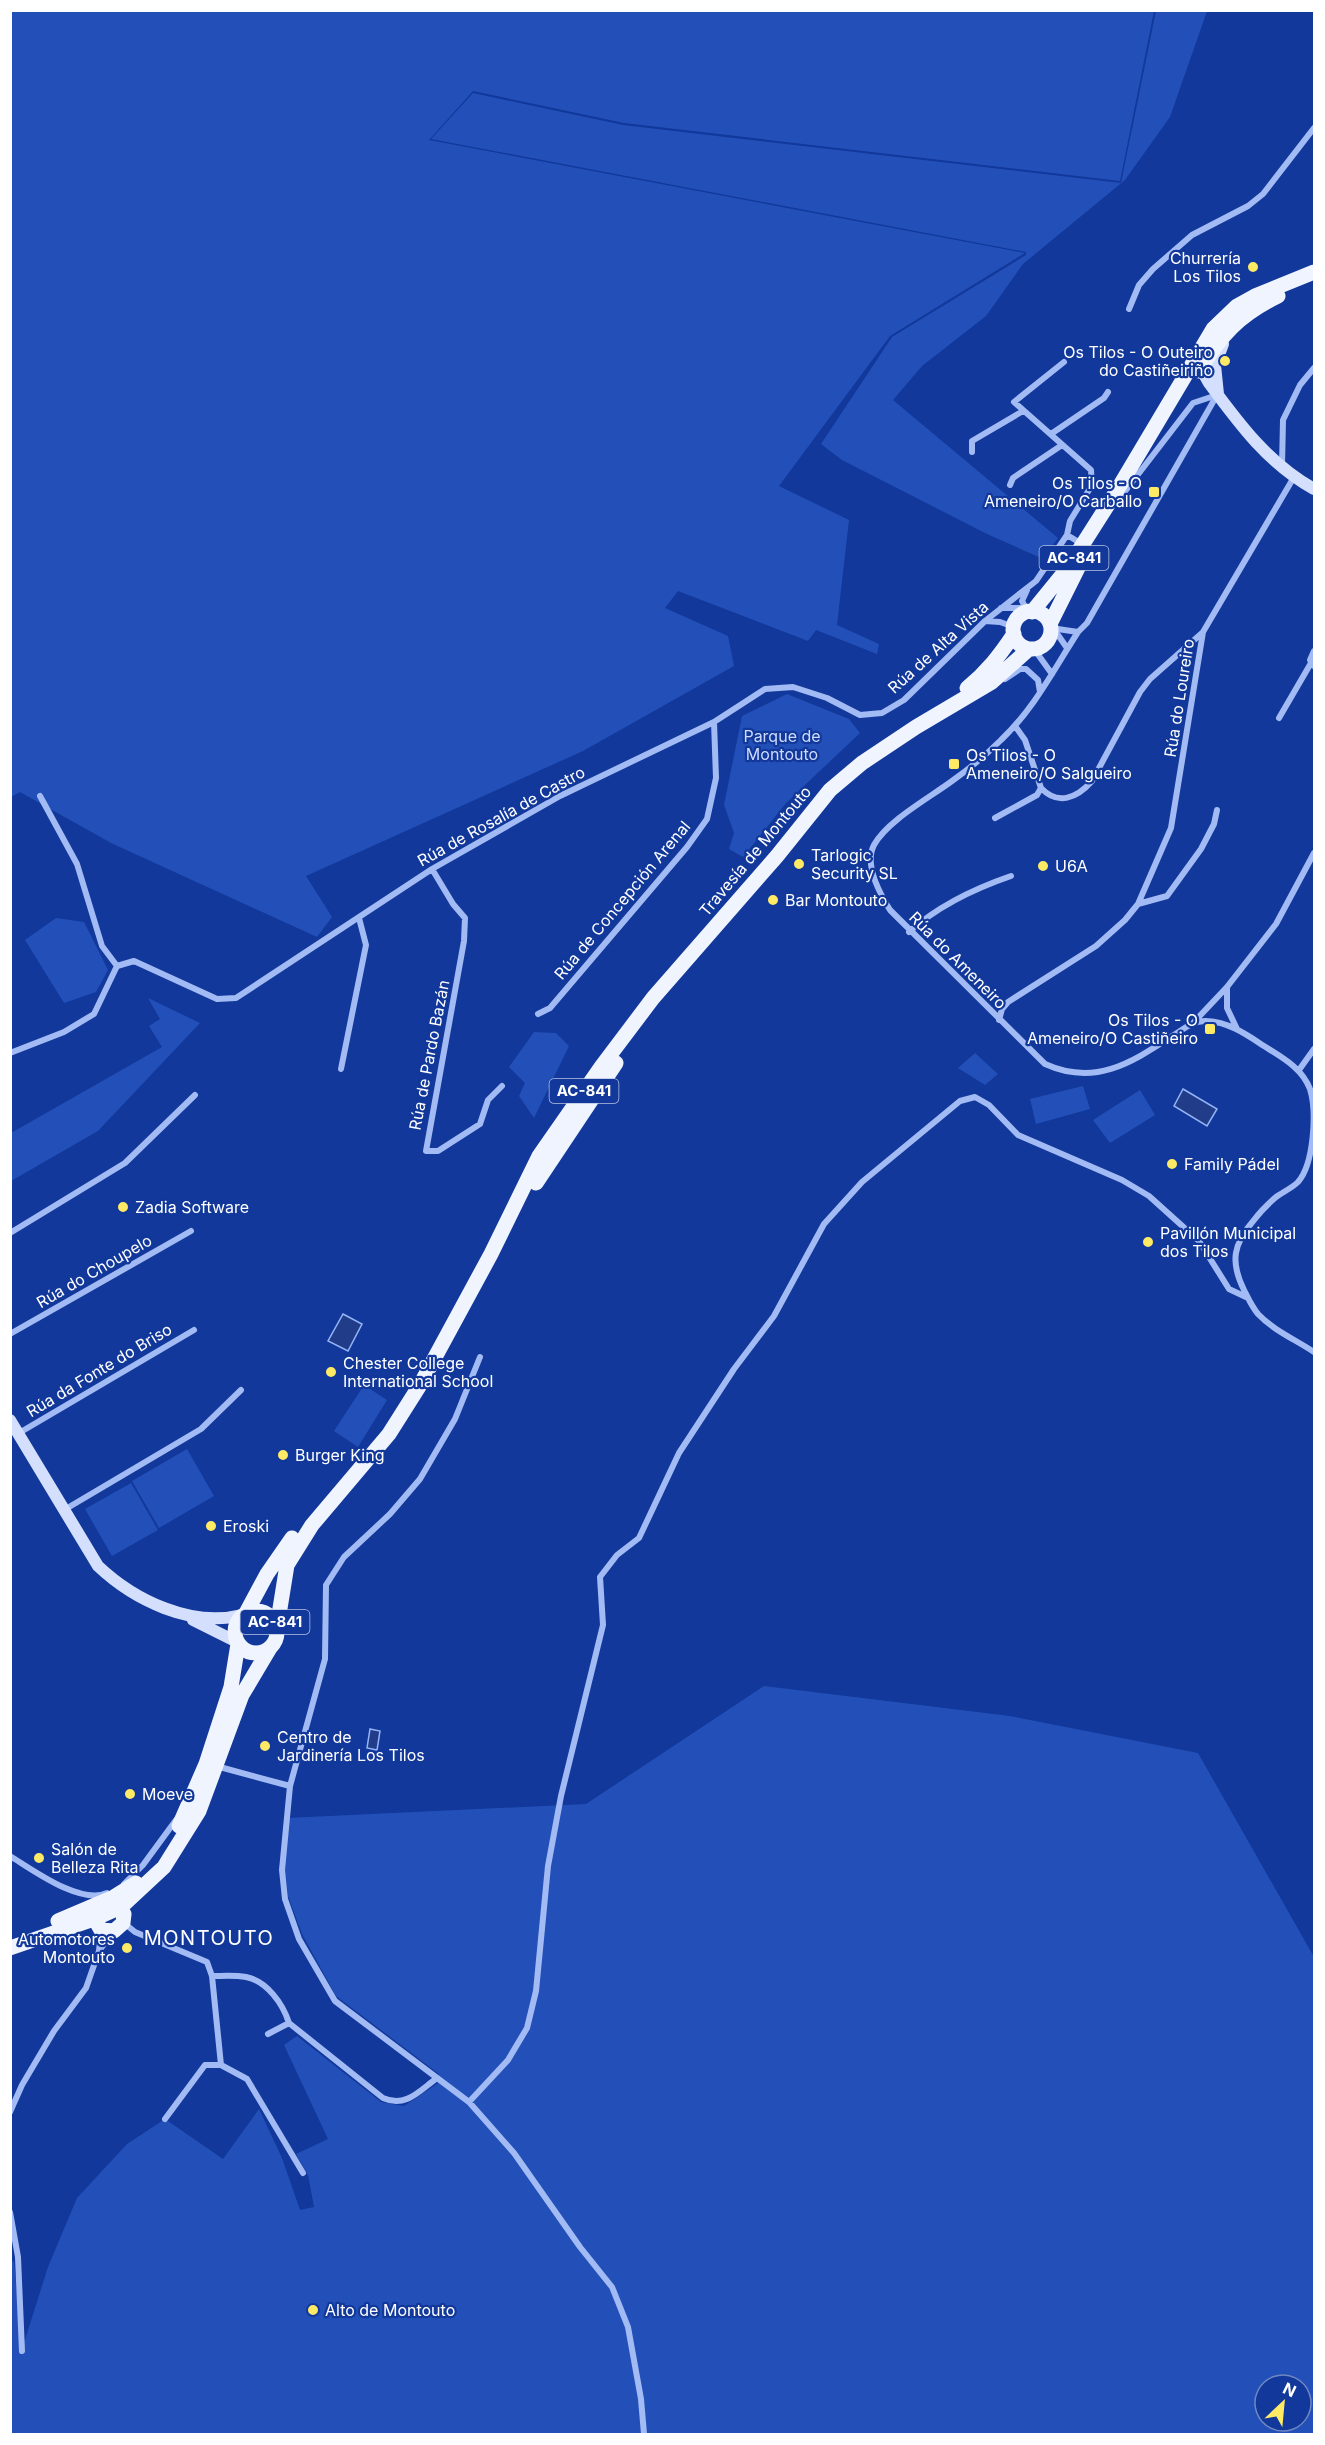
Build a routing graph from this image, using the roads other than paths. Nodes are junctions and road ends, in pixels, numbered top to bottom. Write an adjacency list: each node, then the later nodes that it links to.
1 (1314, 128): 7 (street)
2 (1314, 265): 5 (street)
3 (1314, 272): 5 (main road, AC-841)
4 (1314, 280): 8 (main road, AC-841)
5 (1290, 282): 6 (main road, AC-841)
6 (1255, 296): 10 (street); 24 (main road, AC-841)
7 (1129, 309)
8 (1233, 324): 10 (main road, AC-841); 13 (street)
9 (1064, 362): 14 (street)
10 (1202, 365): 13 (street); 22 (main road, AC-841)
11 (1314, 368): 18 (street)
12 (1108, 392): 15 (street)
13 (1218, 395): 18 (street); 22 (street); 31 (street, Rúa do Ameneiro)
14 (1023, 411): 15 (street, Rúa de Alta Vista); 17 (street)
15 (1051, 434): 16 (street, Rúa de Alta Vista)
16 (1062, 445): 20 (street); 23 (street, Rúa de Alta Vista)
17 (972, 452)
18 (1282, 468): 19 (street)
19 (1294, 477): 21 (street); 32 (street, Rúa do Loureiro)
20 (1010, 484)
21 (1314, 489)
22 (1116, 504): 29 (main road, AC-841)
23 (1067, 535): 24 (street); 25 (street, Rúa de Alta Vista)
24 (1082, 544): 27 (main road, AC-841)
25 (1029, 587): 26 (street, Rúa de Alta Vista); 27 (street, Rúa de Alta Vista)
26 (1001, 608): 27 (street, Rúa de Alta Vista); 28 (street, Rúa de Alta Vista)
27 (1028, 611): 29 (main road); 30 (main road, AC-841)
28 (985, 621): 30 (street); 39 (street, Rúa de Alta Vista)
29 (1051, 628): 31 (street); 33 (street); 34 (main road, AC-841)
30 (1014, 630): 34 (main road); 42 (main road, Travesía de Montouto / AC-841)
31 (1078, 632): 33 (street, Rúa do Ameneiro)
32 (1203, 632): 45 (street); 52 (street, Rúa do Loureiro)
33 (1067, 648): 37 (street, Rúa do Ameneiro)
34 (1032, 649): 37 (street); 38 (main road, Travesía de Montouto / AC-841)
35 (1314, 651): 36 (street)
36 (1313, 664): 41 (street)
37 (1052, 674): 40 (street, Rúa do Ameneiro)
38 (992, 682): 40 (street); 42 (main road, Travesía de Montouto / AC-841)
39 (793, 687): 43 (street, Rúa de Rosalía de Castro)
40 (1040, 692): 44 (street, Rúa do Ameneiro)
41 (1279, 718)
42 (927, 721): 77 (main road, Travesía de Montouto / AC-841)
43 (714, 722): 50 (street, Rúa de Rosalía de Castro); 57 (street, Rúa de Concepción Arenal)
44 (1015, 726): 45 (street); 54 (street, Rúa do Ameneiro)
45 (1041, 788): 48 (street)
46 (40, 796): 55 (street)
47 (1217, 810): 52 (street)
48 (995, 818)
49 (1314, 853): 56 (street, Rúa do Ameneiro)
50 (432, 868): 53 (street, Rúa de Rosalía de Castro); 65 (street, Rúa de Pardo Bazán)
51 (1011, 876): 54 (street)
52 (1138, 904): 58 (street, Rúa do Loureiro)
53 (359, 918): 55 (street, Rúa de Rosalía de Castro); 63 (street)
54 (909, 932): 58 (street, Rúa do Ameneiro)
55 (117, 966): 62 (street)
56 (1227, 987): 59 (street, Rúa do Ameneiro); 60 (street)
57 (538, 1014)
58 (999, 1020): 59 (street, Rúa do Ameneiro)
59 (1193, 1023): 60 (street)
60 (1238, 1029): 64 (street)
61 (1314, 1049): 64 (street)
62 (10, 1053)
63 (341, 1069)
64 (1299, 1070): 69 (street)
65 (502, 1086)
66 (195, 1095): 68 (street)
67 (190, 1231): 71 (street, Rúa do Choupelo)
68 (10, 1233)
69 (1248, 1298): 72 (street); 97 (street)
70 (194, 1330): 76 (street, Rúa da Fonte do Briso)
71 (10, 1334)
72 (1314, 1352)
73 (480, 1357): 85 (street)
74 (241, 1390): 78 (street)
75 (10, 1420): 76 (street)
76 (18, 1434): 78 (street)
77 (361, 1468): 80 (main road, Travesía de Montouto / AC-841); 81 (main road, Travesía de Montouto / AC-841)
78 (64, 1510): 79 (street)
79 (182, 1614): 80 (street); 82 (street)
80 (244, 1614): 81 (main road, AC-841); 82 (main road, Travesía de Montouto / AC-841)
81 (277, 1627): 83 (main road, Travesía de Montouto / AC-841)
82 (238, 1643): 83 (main road, AC-841); 84 (main road, Travesía de Montouto / AC-841)
83 (270, 1648): 84 (main road, Travesía de Montouto / AC-841)
84 (211, 1765): 85 (street); 86 (street); 87 (main road, Travesía de Montouto / AC-841)
85 (290, 1786): 96 (street)
86 (10, 1856)
87 (116, 1902): 88 (main road, Travesía de Montouto / AC-841); 88 (main road)
88 (104, 1922): 89 (main road, Travesía de Montouto / AC-841); 90 (main road, Travesía de Montouto / AC-841); 91 (street); 91 (street); 92 (street)
89 (10, 1939)
90 (10, 1948)
91 (99, 1951): 98 (street)
92 (212, 1976): 93 (street); 95 (street)
93 (289, 2023): 94 (street); 96 (street)
94 (268, 2034)
95 (221, 2065): 99 (street); 100 (street)
96 (437, 2078): 97 (street)
97 (469, 2102): 103 (street)
98 (10, 2112)
99 (165, 2119)
100 (303, 2173)
101 (10, 2212): 102 (street)
102 (22, 2351)
103 (644, 2434)

